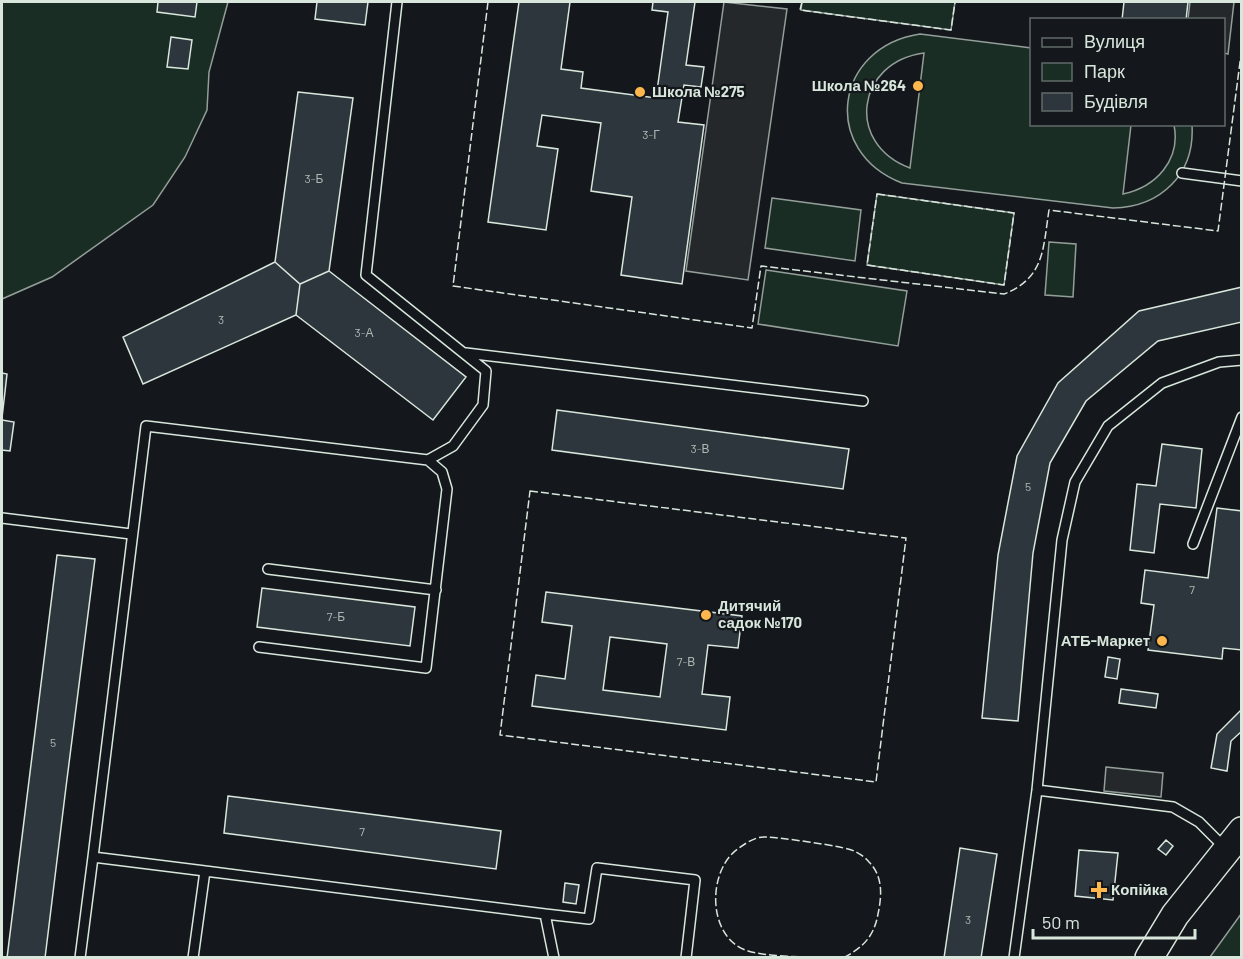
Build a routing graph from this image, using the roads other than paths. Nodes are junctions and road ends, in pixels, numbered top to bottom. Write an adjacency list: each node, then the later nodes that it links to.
1 (397, 2): 4 (lane)
2 (1182, 173): 3 (lane)
3 (1242, 181)
4 (464, 353): 6 (lane); 8 (lane)
5 (1242, 360): 15 (lane)
6 (863, 401)
7 (1242, 417): 11 (lane)
8 (428, 460): 10 (lane); 13 (lane)
9 (2, 518): 10 (lane)
10 (131, 534): 17 (lane)
11 (1193, 543)
12 (268, 569): 13 (lane)
13 (436, 590): 14 (lane)
14 (259, 647)
15 (1037, 790): 16 (lane); 24 (lane)
16 (1234, 840): 25 (street)
17 (93, 857): 18 (lane); 20 (lane)
18 (205, 871): 19 (lane); 21 (lane)
19 (545, 914): 22 (lane); 23 (lane)
20 (80, 957)
21 (193, 957)
22 (554, 957)
23 (686, 957)
24 (1014, 957)
25 (1149, 957)

